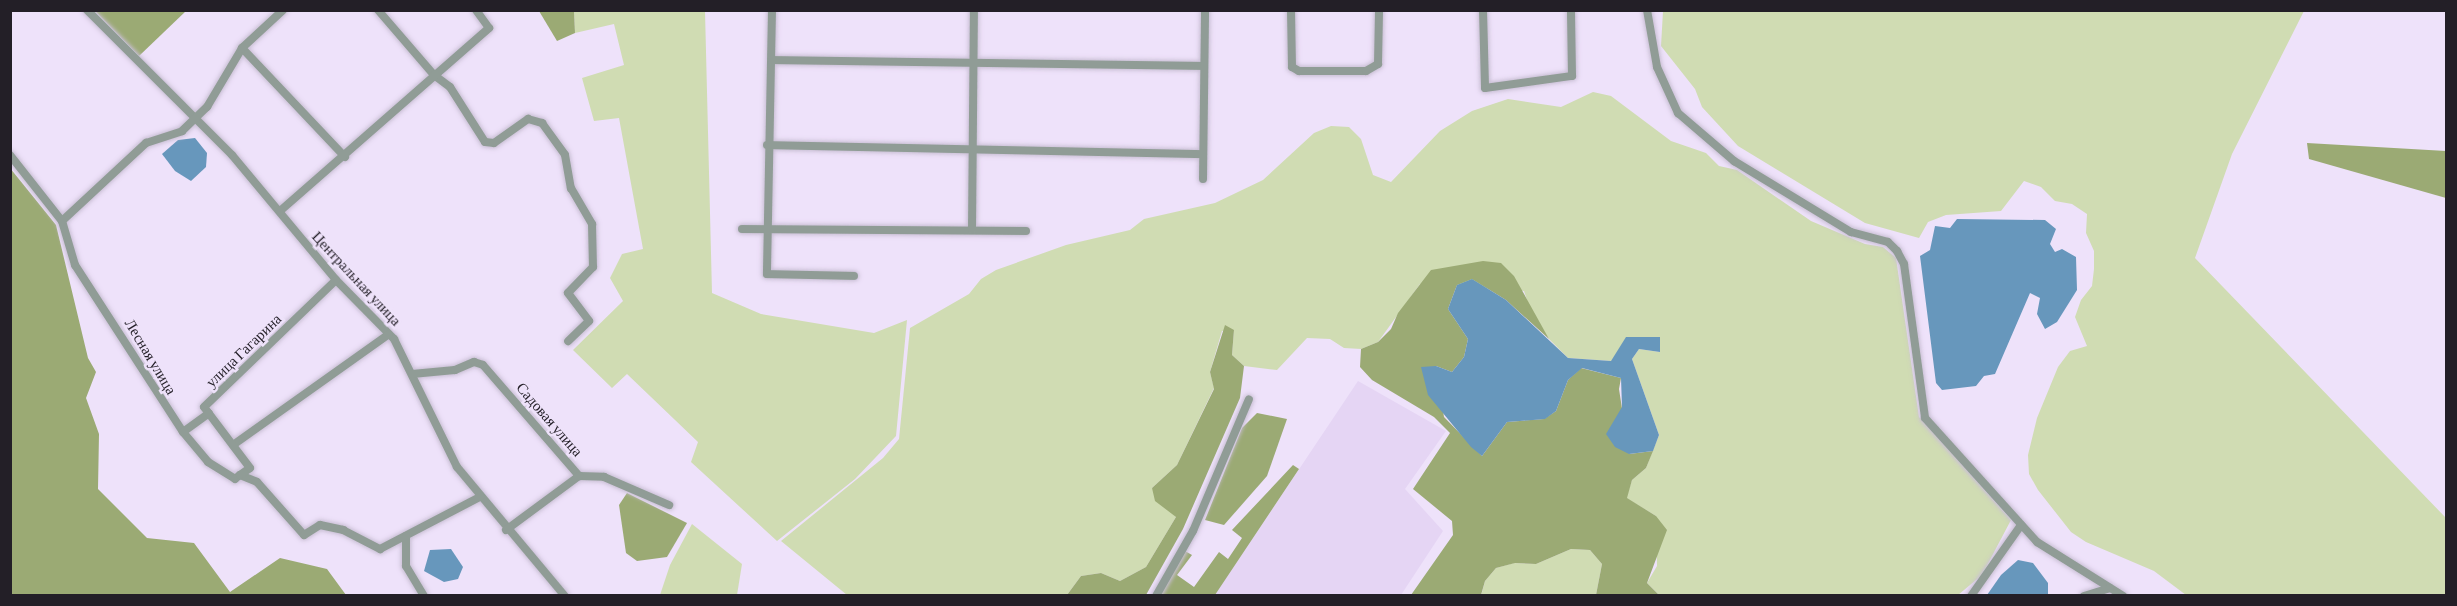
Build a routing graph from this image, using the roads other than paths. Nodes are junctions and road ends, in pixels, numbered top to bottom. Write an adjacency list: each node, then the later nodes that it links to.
1 (87, 10): 18 (street, Центральная улица)
2 (283, 10): 13 (street)
3 (378, 10): 17 (street)
4 (476, 10): 17 (street)
5 (772, 10): 14 (street)
6 (974, 10): 15 (street)
7 (1205, 10): 16 (street)
8 (1291, 10): 9 (street)
9 (1379, 10)
10 (1483, 10): 11 (street)
11 (1571, 10)
12 (1647, 10): 44 (street)
13 (242, 48): 18 (street); 23 (street)
14 (772, 60): 15 (street); 19 (street)
15 (974, 64): 16 (street); 20 (street)
16 (1204, 66): 21 (street)
17 (434, 75): 23 (street); 34 (street)
18 (195, 119): 25 (street, Центральная улица); 26 (street)
19 (767, 145): 20 (street); 28 (street)
20 (973, 147): 21 (street); 29 (street)
21 (1203, 154): 24 (street)
22 (10, 155): 26 (street, Лесная улица)
23 (345, 157): 25 (street)
24 (1203, 179)
25 (280, 211): 32 (street, Центральная улица)
26 (62, 221): 38 (street, Лесная улица)
27 (742, 229): 28 (street)
28 (767, 229): 29 (street); 31 (street)
29 (972, 230): 30 (street)
30 (1026, 231)
31 (854, 276)
32 (336, 280): 33 (street, Центральная улица); 37 (street, улица Гагарина)
33 (389, 334): 35 (street, Центральная улица); 39 (street)
34 (568, 341)
35 (412, 374): 41 (street, Садовая улица); 42 (street, Центральная улица)
36 (1249, 399): 50 (street)
37 (209, 413): 38 (street); 39 (street)
38 (183, 432): 40 (street, Лесная улица)
39 (233, 445): 40 (street)
40 (240, 475): 46 (street, Лесная улица)
41 (579, 476): 43 (street, Садовая улица); 45 (street)
42 (480, 497): 45 (street, Центральная улица); 46 (street)
43 (669, 505)
44 (2021, 525): 47 (street); 51 (street)
45 (506, 530): 49 (street, Центральная улица)
46 (406, 536): 48 (street)
47 (2110, 588): 52 (street); 53 (street)
48 (424, 596)
49 (565, 596)
50 (1156, 596)
51 (1971, 596)
52 (2084, 596)
53 (2122, 596)

